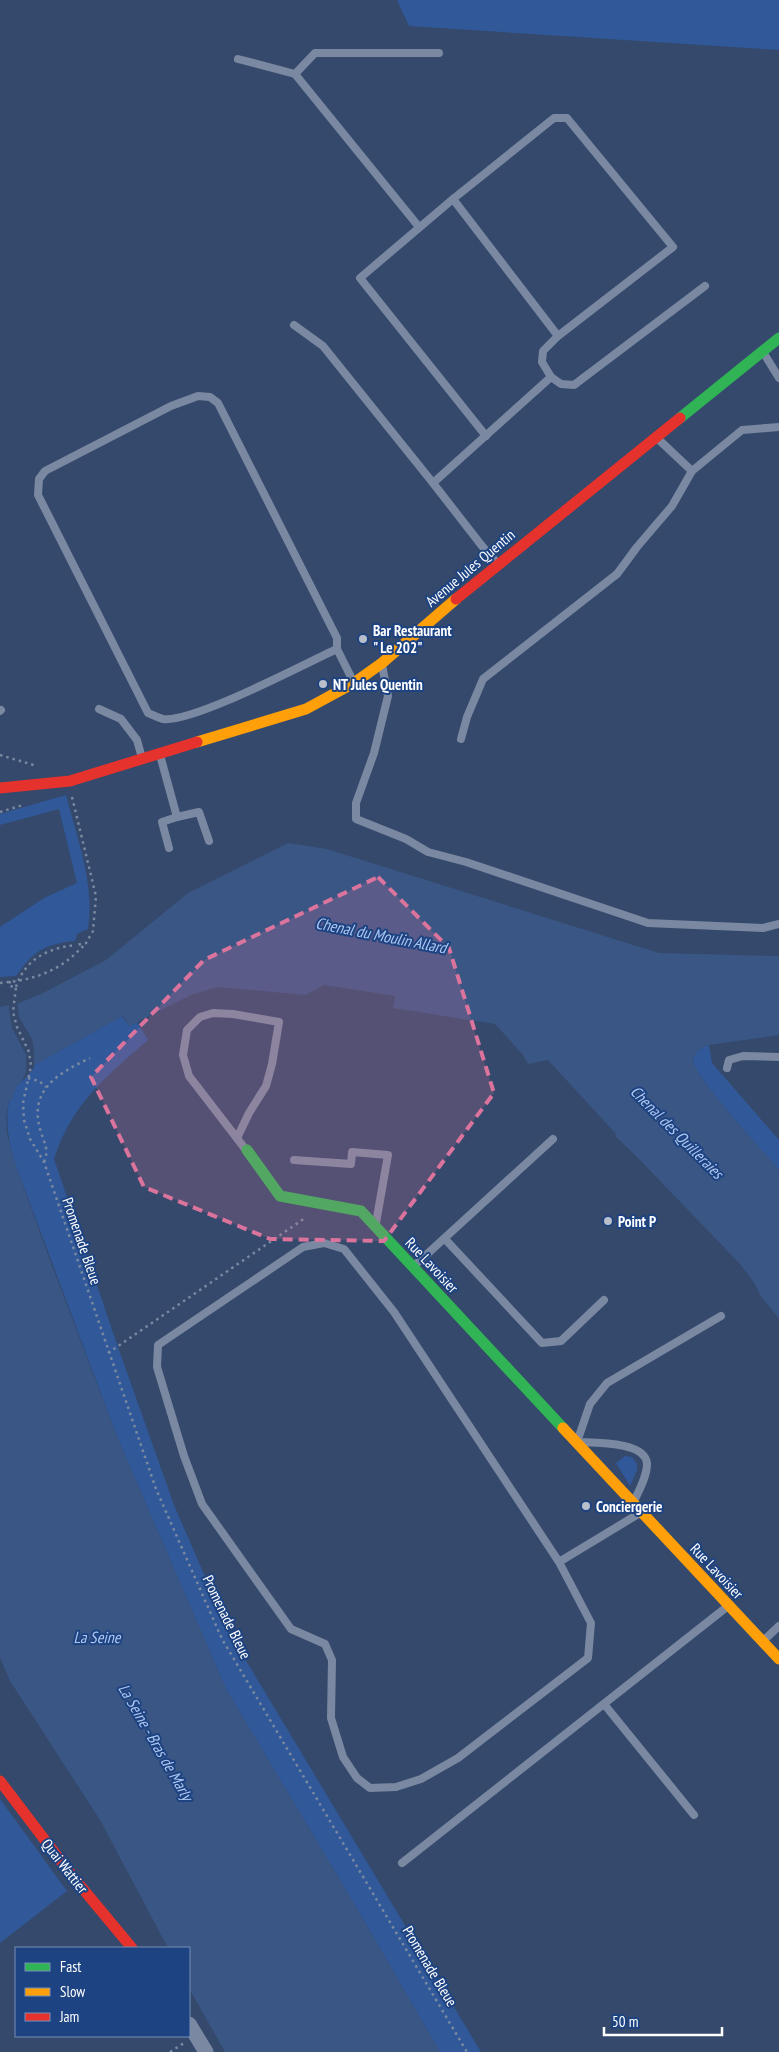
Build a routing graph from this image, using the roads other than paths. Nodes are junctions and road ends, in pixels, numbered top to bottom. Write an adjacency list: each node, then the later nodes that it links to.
1 (439, 53): 3 (lane)
2 (238, 59): 3 (lane)
3 (295, 74): 5 (lane)
4 (453, 199): 5 (lane); 8 (lane); 8 (lane)
5 (419, 227): 14 (lane)
6 (705, 286): 11 (lane)
7 (294, 325): 17 (lane)
8 (558, 336): 11 (lane)
9 (779, 338): 10 (street, Avenue Jules Quentin)
10 (762, 351): 12 (lane); 15 (street, Avenue Jules Quentin)
11 (551, 377): 14 (lane)
12 (779, 378)
13 (779, 426): 16 (lane)
14 (486, 436): 17 (lane)
15 (656, 437): 16 (lane); 18 (street, Avenue Jules Quentin)
16 (692, 471): 23 (lane)
17 (433, 483): 18 (lane)
18 (498, 564): 20 (street, Avenue Jules Quentin)
19 (337, 649): 19 (lane); 21 (lane)
20 (382, 663): 21 (street, Avenue Jules Quentin); 30 (lane)
21 (354, 683): 24 (street, Avenue Jules Quentin)
22 (99, 709): 25 (lane)
23 (461, 739)
24 (160, 753): 25 (street, Avenue Jules Quentin); 27 (lane)
25 (142, 758): 26 (street, Avenue Jules Quentin)
26 (0, 788)
27 (177, 817): 28 (lane); 29 (lane)
28 (208, 841)
29 (169, 848)
30 (779, 924)
31 (779, 1057): 32 (lane)
32 (727, 1068)
33 (237, 1138): 33 (lane); 35 (lane)
34 (552, 1139): 38 (lane)
35 (247, 1150): 37 (street, Rue Lavoisier)
36 (294, 1160): 37 (lane)
37 (375, 1225): 39 (street, Rue Lavoisier)
38 (445, 1239): 39 (lane); 40 (lane)
39 (413, 1266): 42 (street, Rue Lavoisier)
40 (604, 1300)
41 (721, 1316): 42 (lane)
42 (576, 1442): 43 (street, Rue Lavoisier); 43 (lane)
43 (634, 1503): 44 (street, Rue Lavoisier)
44 (642, 1512): 45 (lane); 46 (street, Rue Lavoisier)
45 (559, 1562): 45 (lane)
46 (729, 1605): 48 (street, Rue Lavoisier); 50 (lane)
47 (779, 1626): 48 (lane)
48 (763, 1642): 49 (street, Rue Lavoisier)
49 (779, 1659)
50 (604, 1704): 52 (lane); 53 (lane)
51 (0, 1782): 54 (street, Quai Wattier)
52 (694, 1815)
53 (402, 1863)
54 (131, 1947)
55 (190, 2026): 56 (street)
56 (206, 2052)

